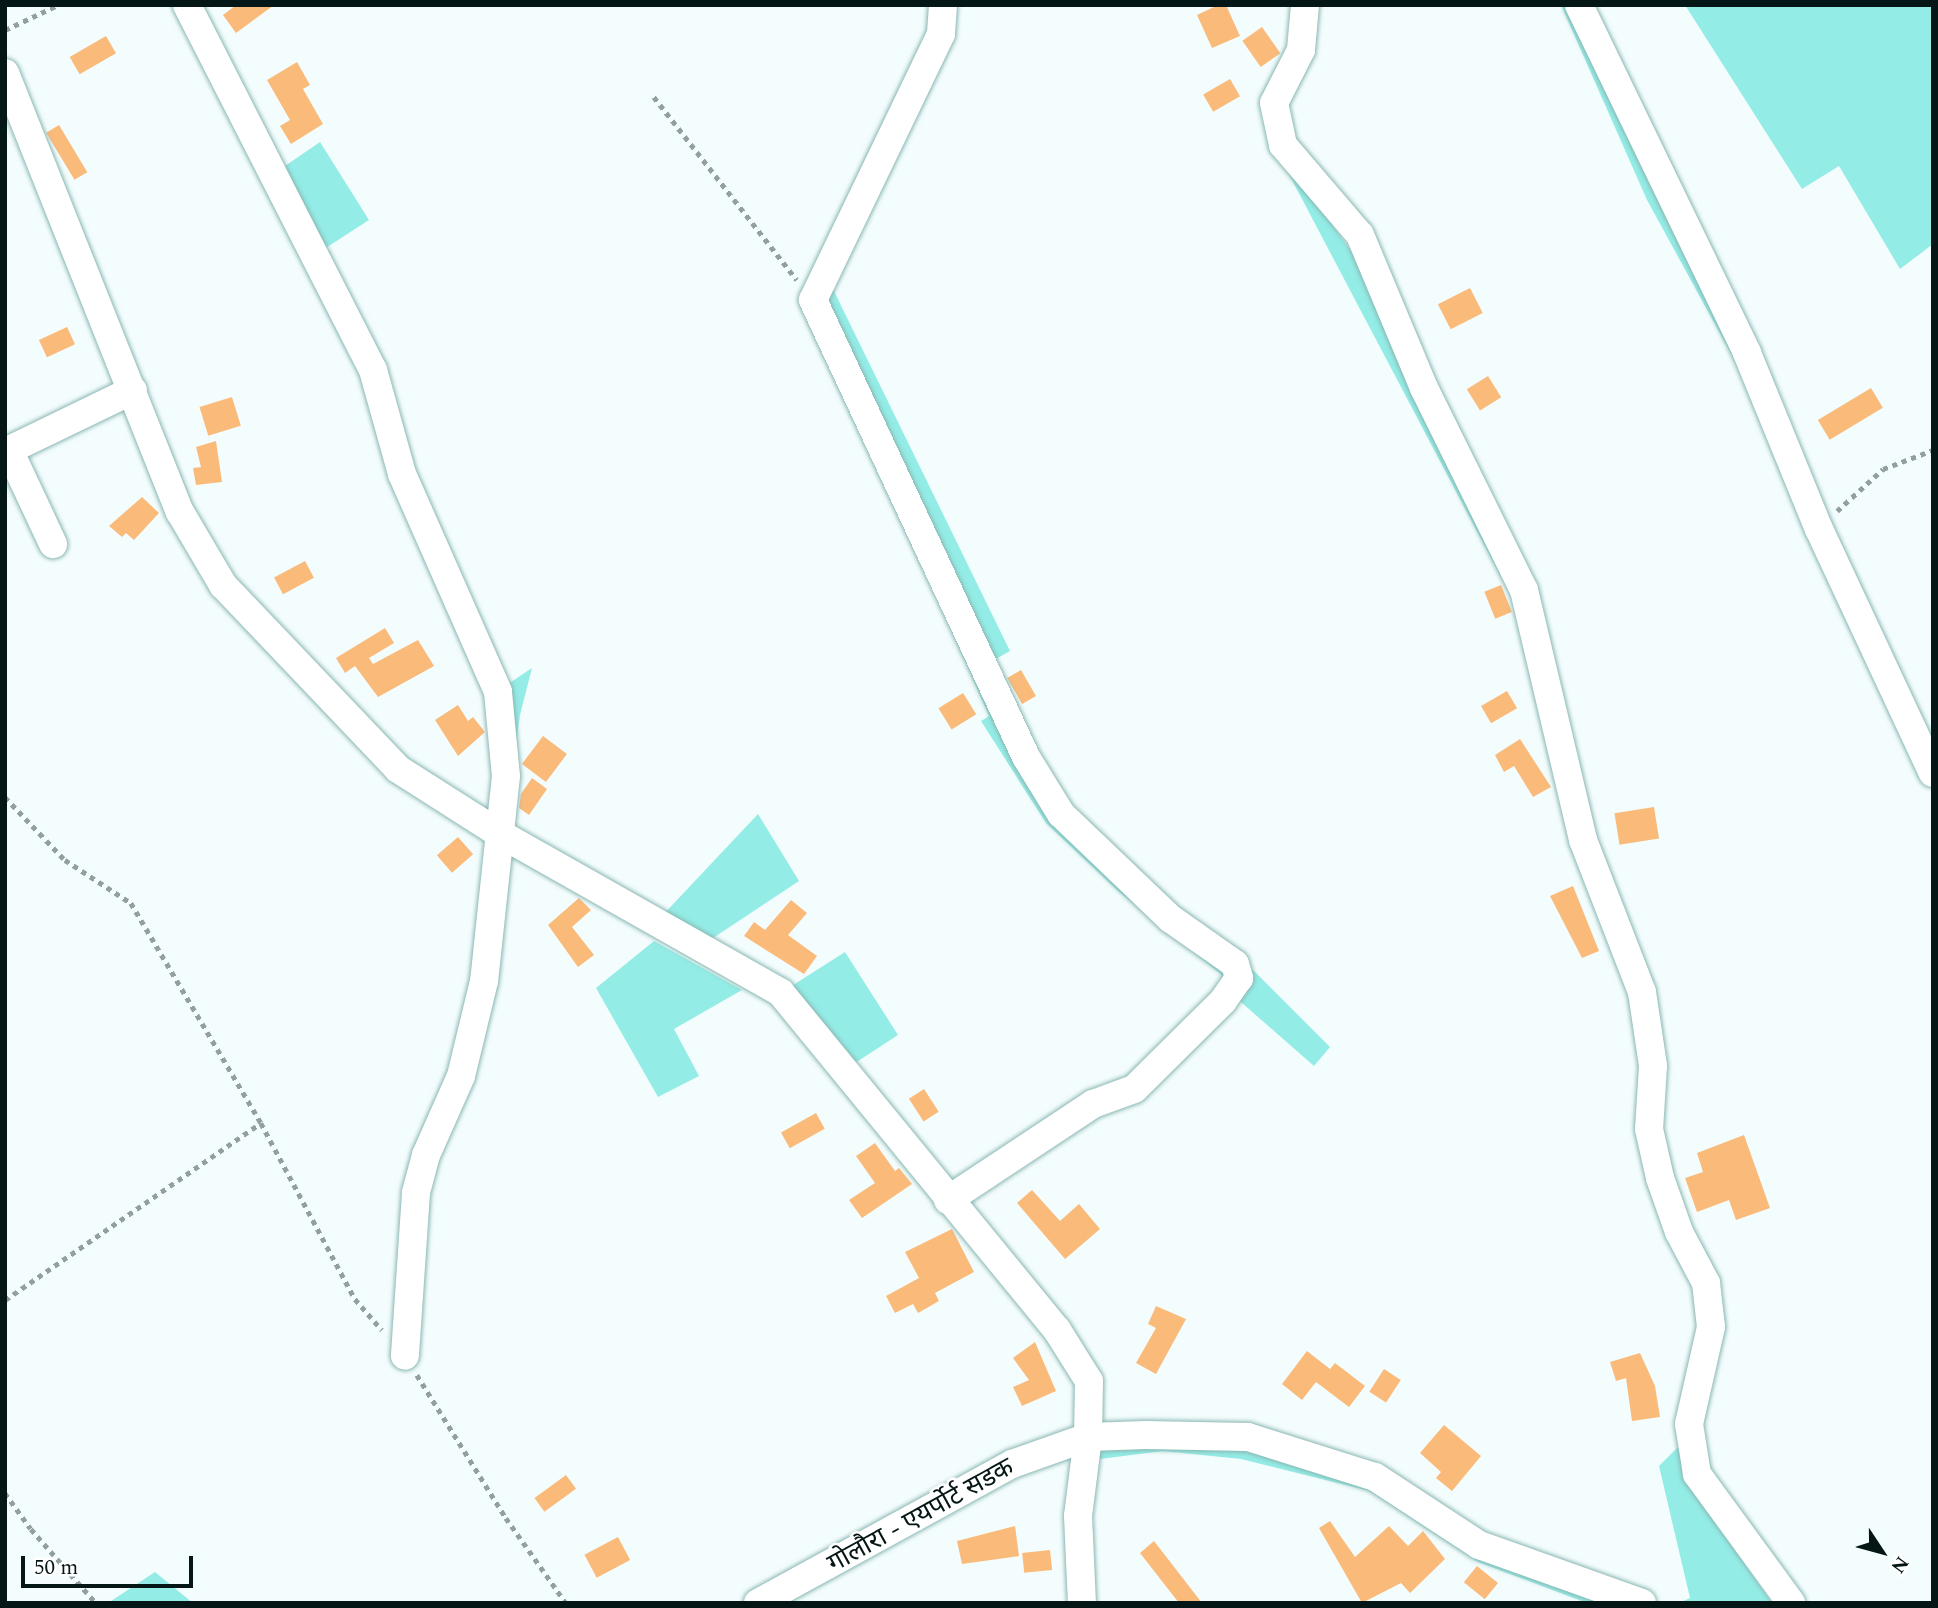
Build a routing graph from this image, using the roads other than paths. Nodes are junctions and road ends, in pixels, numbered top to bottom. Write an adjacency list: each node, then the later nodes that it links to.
1 (187, 5): 10 (street)
2 (943, 5): 11 (street)
3 (1306, 5): 17 (street)
4 (1579, 5): 9 (street)
5 (5, 73): 6 (street)
6 (133, 390): 7 (street); 10 (street)
7 (7, 451): 8 (street)
8 (53, 544)
9 (1933, 773)
10 (498, 832): 11 (street); 12 (street)
11 (948, 1200): 13 (street)
12 (405, 1356)
13 (1088, 1437): 14 (street, गोलौरा - एयर्पोर्ट सडक); 15 (street); 16 (street, गोलौरा - एयर्पोर्ट सडक)
14 (758, 1603)
15 (1082, 1603)
16 (1642, 1603)
17 (1791, 1603)

